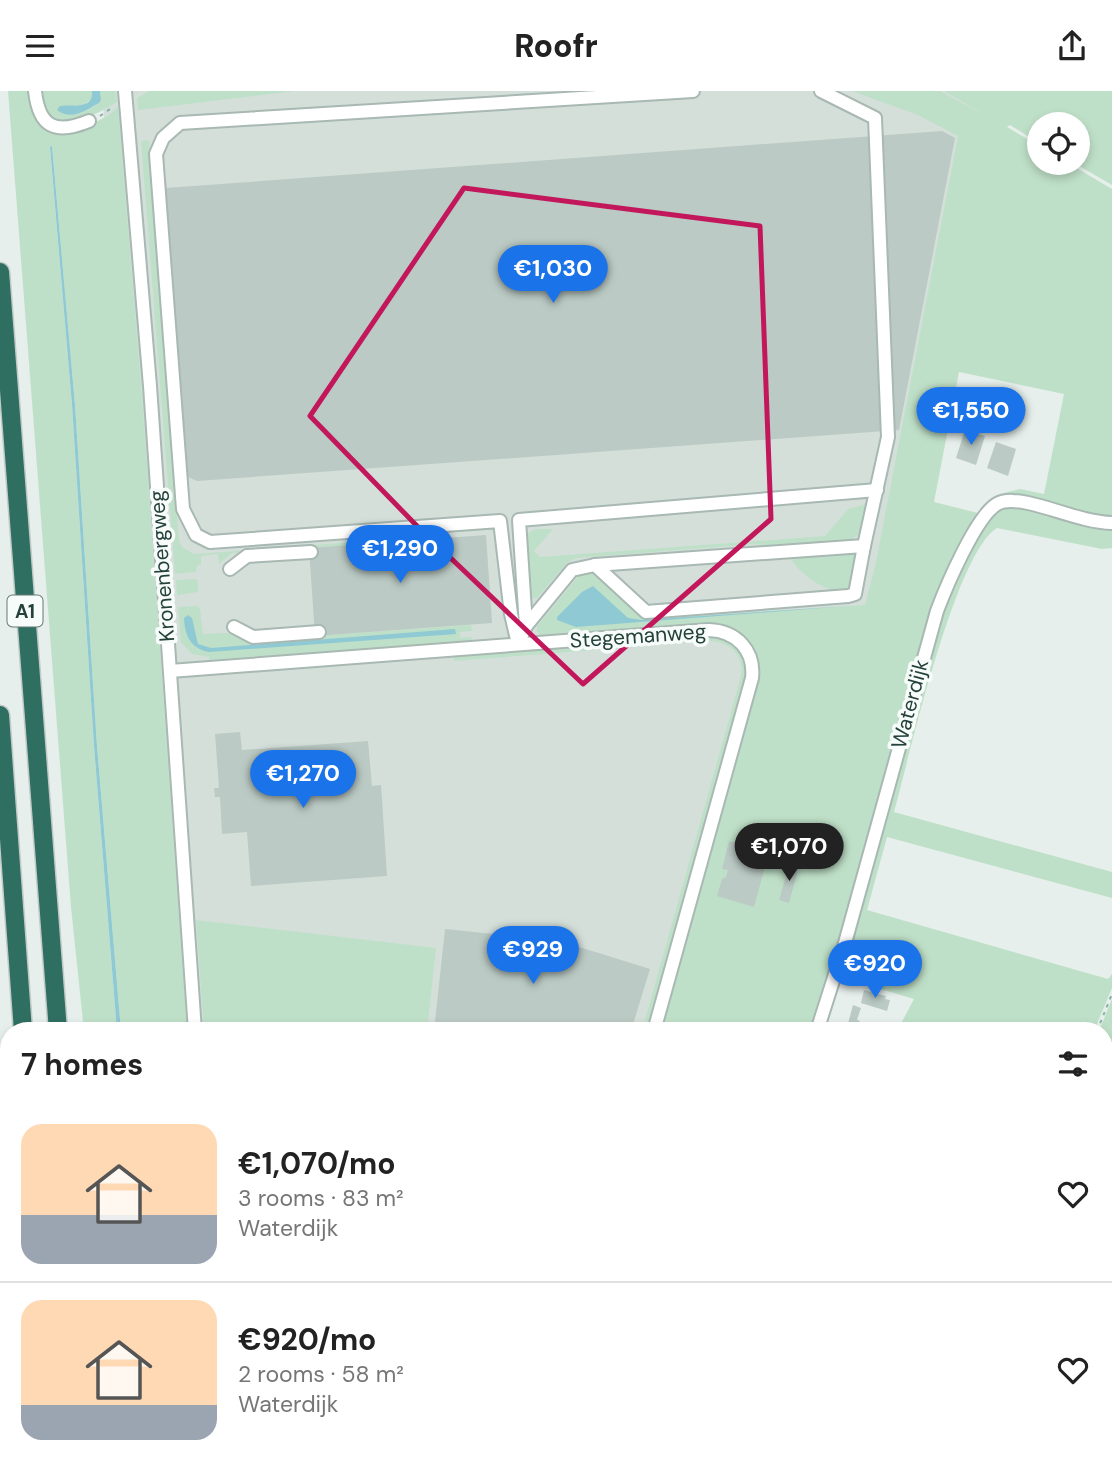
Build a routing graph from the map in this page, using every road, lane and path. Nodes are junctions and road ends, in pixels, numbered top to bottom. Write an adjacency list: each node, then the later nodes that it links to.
1 (35, 91): 5 (street)
2 (693, 91): 9 (street)
3 (821, 91): 7 (street)
4 (125, 96): 19 (street, Kronenbergweg)
5 (89, 121)
6 (0, 272): 21 (highway, A1)
7 (877, 490): 8 (street); 11 (street)
8 (519, 520): 9 (street); 15 (street)
9 (500, 521): 18 (street)
10 (1112, 523): 28 (street, Waterdijk)
11 (864, 546): 13 (street); 13 (street)
12 (311, 552): 14 (street)
13 (595, 565): 15 (street)
14 (230, 569)
15 (526, 626): 18 (street)
16 (234, 627): 17 (street)
17 (319, 632)
18 (518, 644): 19 (street, Stegemanweg); 27 (street, Stegemanweg)
19 (170, 671): 26 (street, Kronenbergweg)
20 (0, 715): 23 (highway)
21 (50, 951): 24 (highway, A1); 25 (highway, A1)
22 (1112, 994): 29 (path)
23 (22, 1022)
24 (57, 1022)
25 (66, 1022)
26 (194, 1022)
27 (656, 1022)
28 (820, 1022)
29 (1101, 1022)

